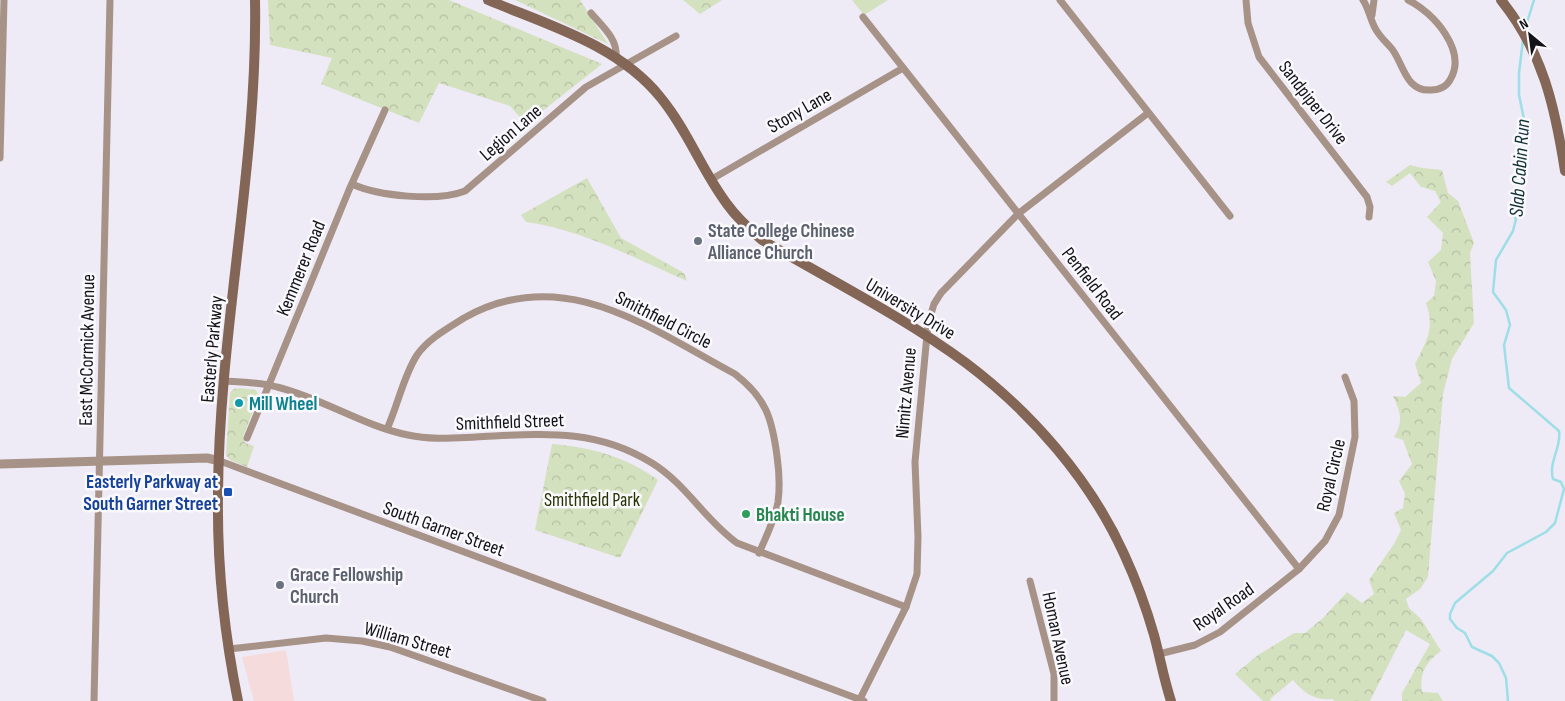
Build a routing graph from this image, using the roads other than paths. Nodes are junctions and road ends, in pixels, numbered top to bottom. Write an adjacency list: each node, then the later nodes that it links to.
1 (4, 0): 20 (street)
2 (110, 0): 33 (street, East McCormick Avenue)
3 (255, 0): 29 (main road, Easterly Parkway)
4 (488, 0): 15 (main road, University Drive)
5 (1060, 0): 19 (street)
6 (1246, 0): 26 (street, Sandpiper Drive)
7 (1363, 0): 13 (street)
8 (1374, 0): 13 (street)
9 (1408, 0): 13 (street)
10 (1501, 0): 21 (main road)
11 (591, 13): 15 (street)
12 (863, 17): 17 (street, Penfield Road)
13 (1372, 18)
14 (676, 36): 16 (street, Legion Lane)
15 (616, 57): 16 (main road, University Drive)
16 (627, 64): 22 (main road, University Drive); 23 (street, Legion Lane)
17 (903, 68): 22 (street, Stony Lane); 24 (street, Penfield Road)
18 (385, 110): 23 (street, Kemmerer Road)
19 (1148, 113): 24 (street, Nimitz Avenue); 25 (street)
20 (0, 158)
21 (1565, 171)
22 (712, 179): 27 (main road, University Drive)
23 (352, 184): 30 (street, Kemmerer Road)
24 (1018, 214): 27 (street, Nimitz Avenue); 37 (street, Penfield Road)
25 (1230, 216)
26 (1370, 217)
27 (927, 336): 39 (street, Nimitz Avenue); 41 (main road, University Drive)
28 (1345, 377): 37 (street, Royal Circle)
29 (224, 381): 30 (street, Smithfield Street); 34 (main road, Easterly Parkway)
30 (270, 385): 31 (street, Smithfield Street); 32 (street, Kemmerer Road)
31 (387, 429): 36 (street, Smithfield Street); 36 (street, Smithfield Circle)
32 (248, 438)
33 (100, 461): 34 (street, South Garner Street); 35 (street, South Garner Street); 43 (street, East McCormick Avenue)
34 (220, 461): 40 (main road, Easterly Parkway); 42 (street, South Garner Street)
35 (0, 464)
36 (759, 553): 39 (street, Smithfield Street)
37 (1298, 569): 41 (street, Royal Road)
38 (1030, 581): 46 (street, Homan Avenue)
39 (906, 607): 42 (street, Nimitz Avenue)
40 (229, 649): 44 (main road, Easterly Parkway); 45 (street, William Street)
41 (1159, 654): 47 (main road, University Drive)
42 (861, 700)
43 (94, 701)
44 (238, 701)
45 (542, 701)
46 (1054, 701)
47 (1171, 701)

